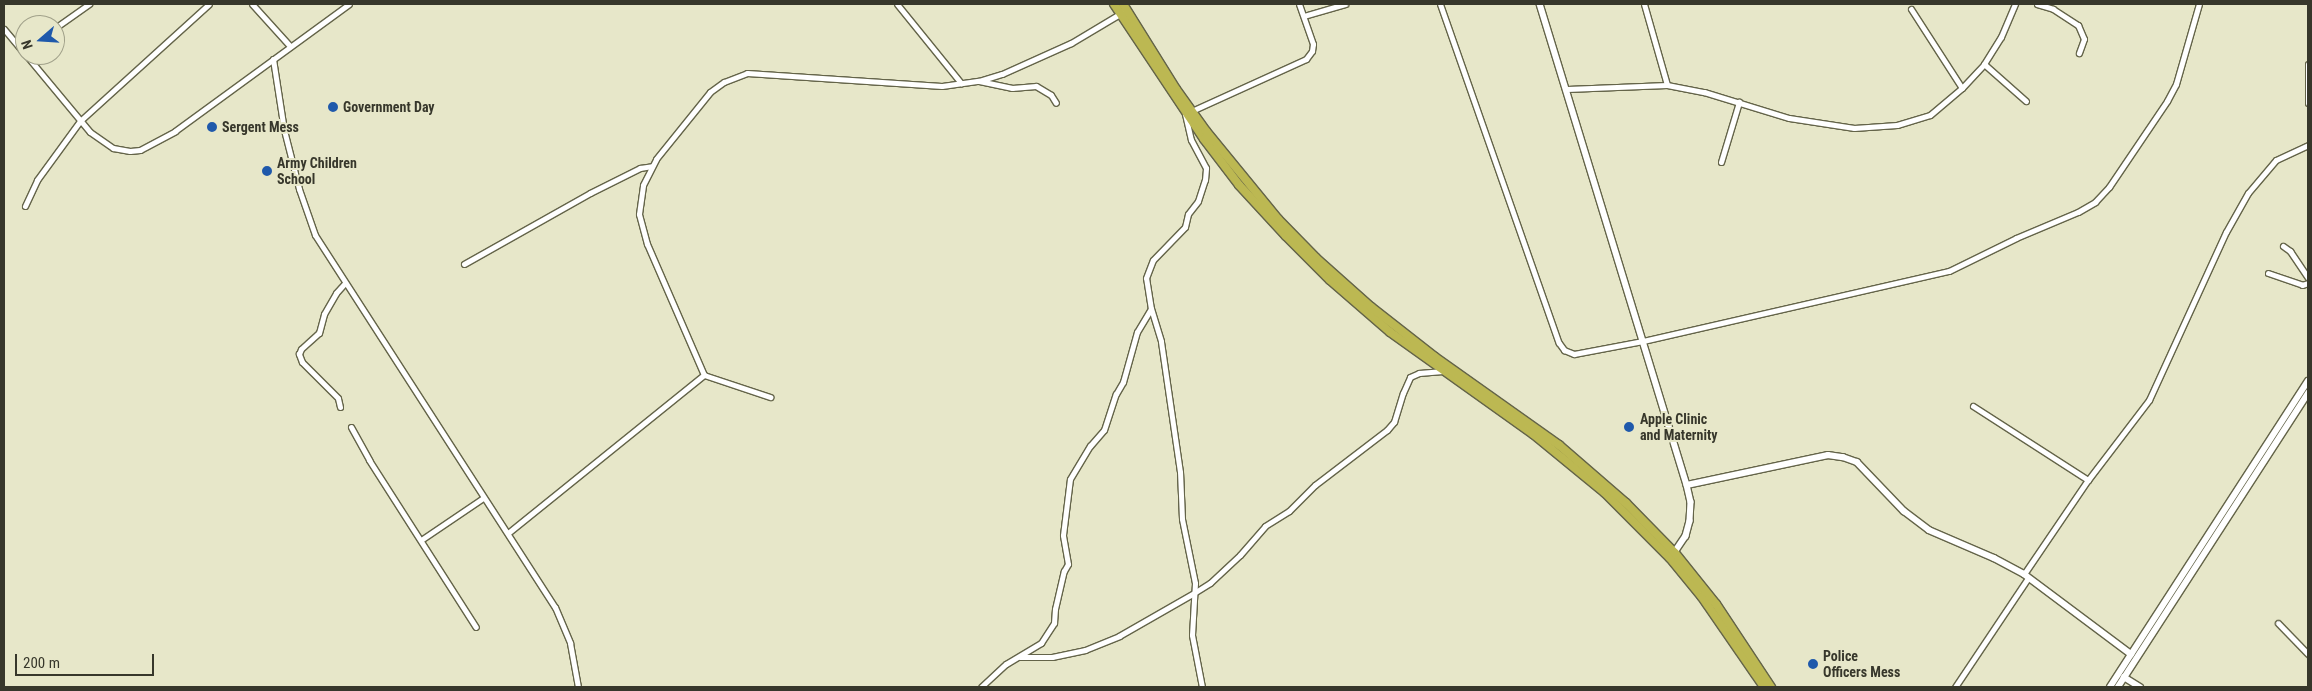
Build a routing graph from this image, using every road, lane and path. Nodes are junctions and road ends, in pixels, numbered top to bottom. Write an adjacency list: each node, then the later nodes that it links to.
1 (89, 4): 18 (street)
2 (209, 4): 37 (street)
3 (252, 4): 21 (street)
4 (349, 4): 21 (street)
5 (897, 4): 28 (street)
6 (1114, 4): 15 (highway)
7 (1299, 4): 17 (street)
8 (1345, 4): 17 (street)
9 (1440, 4): 52 (street)
10 (1540, 4): 31 (street)
11 (1644, 4): 29 (street)
12 (2015, 4): 24 (street)
13 (2037, 4): 22 (street)
14 (2198, 4): 52 (street)
15 (1124, 9): 27 (street); 36 (highway)
16 (1911, 9): 30 (street)
17 (1304, 16): 36 (street)
18 (65, 21)
19 (4, 29): 20 (street)
20 (15, 41)
21 (290, 46): 23 (street)
22 (2079, 53)
23 (273, 59): 37 (street); 49 (street)
24 (1984, 64): 30 (street); 32 (street)
25 (2308, 64): 35 (street)
26 (35, 65): 37 (street)
27 (979, 81): 28 (street); 34 (street)
28 (961, 83): 42 (street)
29 (1667, 86): 31 (street); 33 (street)
30 (1962, 88): 33 (street)
31 (1567, 89): 52 (street)
32 (2026, 101)
33 (1739, 102): 41 (street)
34 (1056, 103)
35 (2308, 104)
36 (1189, 112): 38 (highway); 39 (street); 45 (highway)
37 (80, 121): 43 (street)
38 (1199, 132): 39 (street); 45 (highway)
39 (1194, 145): 51 (street)
40 (2308, 145): 62 (street)
41 (1721, 162)
42 (652, 166): 46 (street); 54 (street)
43 (25, 206)
44 (2283, 246): 48 (street)
45 (1305, 251): 53 (highway); 55 (highway)
46 (464, 264)
47 (2268, 273): 50 (street)
48 (2308, 278)
49 (345, 283): 60 (street); 64 (street)
50 (2308, 283)
51 (1151, 309): 69 (street); 76 (street)
52 (1643, 340): 63 (street)
53 (1444, 371): 55 (highway); 69 (street)
54 (704, 375): 58 (street); 65 (street)
55 (1459, 377): 67 (highway)
56 (2308, 381): 70 (street)
57 (2308, 392): 71 (street)
58 (770, 397)
59 (1973, 406): 62 (street)
60 (340, 407)
61 (351, 427): 66 (street)
62 (2088, 480): 68 (street)
63 (1687, 485): 67 (street); 68 (street)
64 (483, 498): 65 (street); 66 (street)
65 (508, 533): 78 (street)
66 (421, 540): 73 (street)
67 (1672, 556): 81 (highway); 82 (highway)
68 (2026, 576): 74 (street); 83 (street)
69 (1194, 593): 76 (street); 80 (street)
70 (2170, 593): 71 (street); 74 (street)
71 (2176, 597): 77 (street)
72 (2278, 623): 75 (street)
73 (476, 627)
74 (2132, 654): 84 (street)
75 (2308, 654)
76 (1020, 657): 79 (street)
77 (2124, 677): 85 (street); 86 (street)
78 (578, 687)
79 (981, 687)
80 (1202, 687)
81 (1764, 687)
82 (1771, 687)
83 (1955, 687)
84 (2110, 687)
85 (2118, 687)
86 (2140, 687)

